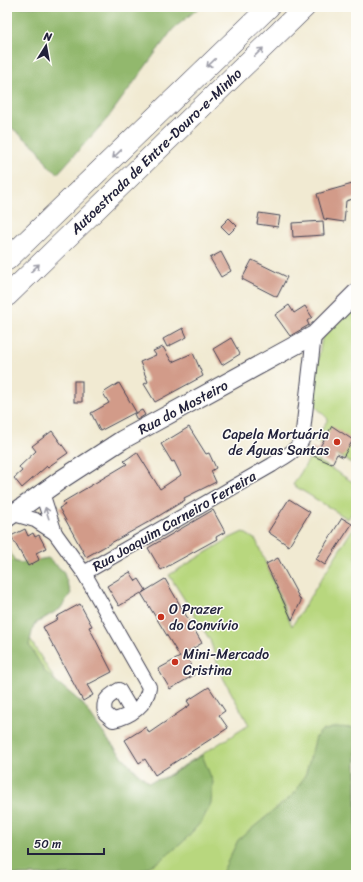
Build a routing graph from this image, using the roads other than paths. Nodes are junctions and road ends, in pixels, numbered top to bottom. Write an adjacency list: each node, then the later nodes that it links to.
1 (269, 7): 3 (highway, Autoestrada de Entre-Douro-e-Minho, one-way to 3)
2 (306, 7): 5 (highway, Autoestrada de Entre-Douro-e-Minho, one-way to 2)
3 (7, 260)
4 (356, 293): 6 (main road, Rua do Mosteiro)
5 (7, 296)
6 (314, 335): 7 (main road, Rua do Mosteiro); 10 (street, Rua Joaquim Carneiro Ferreira)
7 (42, 494): 8 (main road, Rua do Mosteiro); 9 (street, one-way to 7)
8 (10, 516): 9 (street)
9 (55, 533): 10 (street)
10 (84, 573): 11 (street)
11 (132, 712)

